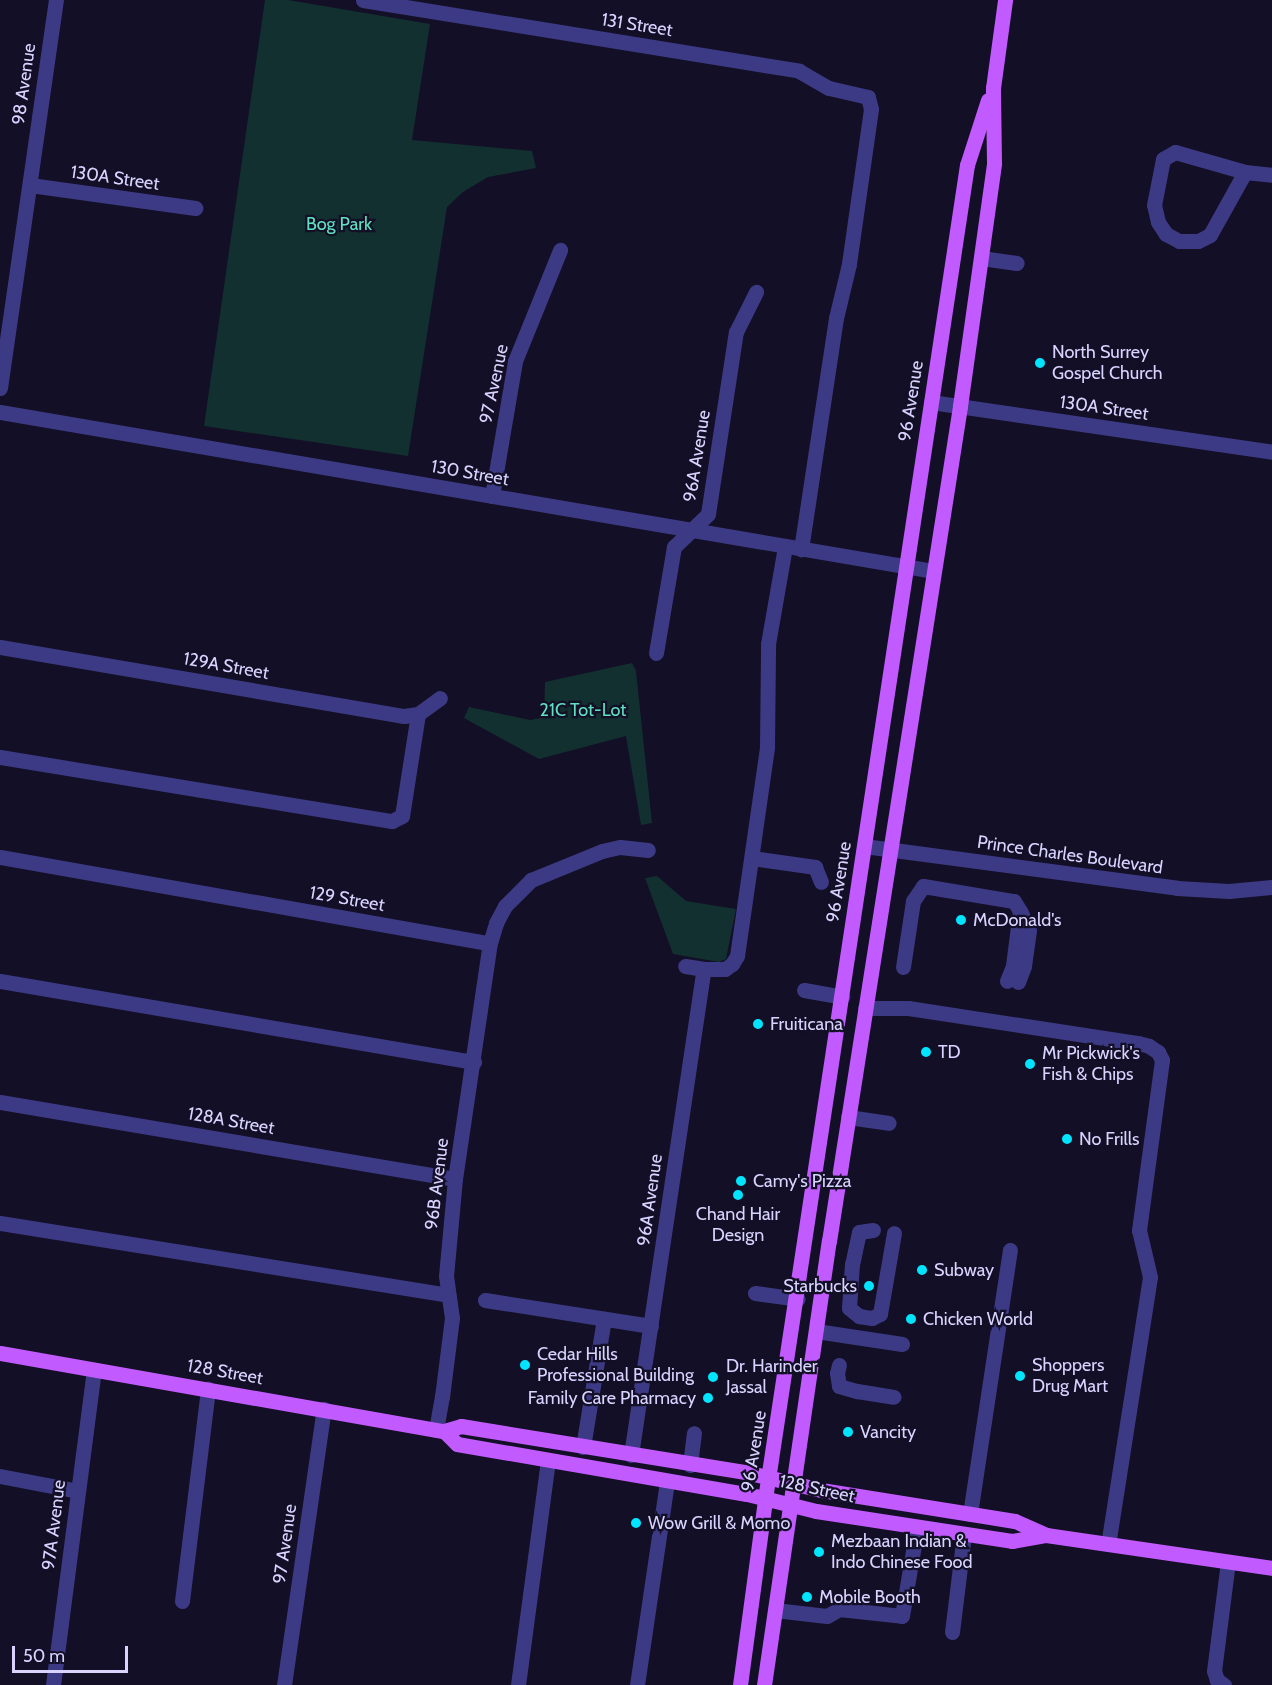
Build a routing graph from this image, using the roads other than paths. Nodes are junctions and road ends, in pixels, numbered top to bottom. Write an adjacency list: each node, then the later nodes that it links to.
1 (56, 0): 7 (street, 98 Avenue)
2 (363, 0): 20 (street, 131 Street)
3 (1005, 0): 4 (main road, 96 Avenue)
4 (993, 88): 10 (main road, 96 Avenue); 14 (main road, 96 Avenue)
5 (1245, 172): 5 (street); 6 (street)
6 (1272, 175)
7 (30, 185): 8 (street, 130A Street); 13 (street, 98 Avenue)
8 (195, 208)
9 (560, 250): 18 (street, 97 Avenue)
10 (981, 258): 11 (street); 15 (main road, 96 Avenue)
11 (1017, 263)
12 (756, 292): 19 (street, 96A Avenue)
13 (0, 388)
14 (931, 402): 15 (street, 130A Street); 21 (main road, 96 Avenue)
15 (960, 406): 17 (street, 130A Street); 22 (main road, 96 Avenue)
16 (0, 412): 18 (street, 130 Street)
17 (1272, 452)
18 (492, 496): 19 (street, 130 Street)
19 (690, 530): 20 (street, 130 Street); 24 (street, 96A Avenue)
20 (793, 548): 21 (street, 130 Street); 32 (street)
21 (906, 567): 22 (street, 130 Street); 28 (main road, 96 Avenue)
22 (933, 572): 30 (main road, 96 Avenue)
23 (0, 647): 26 (street, 129A Street)
24 (656, 653)
25 (440, 698): 26 (street)
26 (418, 714): 27 (street)
27 (0, 756)
28 (864, 846): 30 (street, Prince Charles Boulevard); 42 (main road, 96 Avenue)
29 (648, 850): 35 (street)
30 (889, 850): 34 (street, Prince Charles Boulevard); 43 (main road, 96 Avenue)
31 (0, 857): 35 (street, 129 Street)
32 (752, 858): 33 (street); 38 (street)
33 (821, 882)
34 (1272, 887)
35 (490, 943): 44 (street, 96B Avenue)
36 (685, 966): 38 (street)
37 (903, 967): 40 (street)
38 (704, 969): 61 (street, 96A Avenue)
39 (0, 981): 44 (street)
40 (1013, 981)
41 (804, 990): 42 (street)
42 (842, 997): 45 (main road, 96 Avenue)
43 (865, 1008): 47 (main road, 96 Avenue); 87 (street)
44 (474, 1062): 50 (street, 96B Avenue)
45 (829, 1080): 47 (main road); 49 (main road, 96 Avenue)
46 (0, 1102): 50 (street, 128A Street)
47 (848, 1117): 48 (street); 51 (main road, 96 Avenue)
48 (889, 1123)
49 (819, 1155): 51 (main road); 58 (main road, 96 Avenue)
50 (455, 1179): 57 (street, 96B Avenue)
51 (834, 1204): 62 (main road, 96 Avenue)
52 (0, 1223): 57 (street)
53 (873, 1230): 54 (street)
54 (894, 1233)
55 (1010, 1250): 83 (street)
56 (755, 1293): 58 (street)
57 (448, 1295): 70 (street, 96B Avenue)
58 (798, 1299): 77 (main road, 96 Avenue)
59 (485, 1300): 60 (street)
60 (603, 1318): 61 (street); 72 (street)
61 (651, 1326): 73 (street, 96A Avenue)
62 (816, 1331): 63 (street); 79 (main road, 96 Avenue)
63 (902, 1344)
64 (0, 1353): 66 (main road, 128 Street)
65 (839, 1365): 68 (street)
66 (94, 1370): 67 (main road, 128 Street); 80 (street, 97A Avenue)
67 (208, 1389): 69 (main road, 128 Street); 90 (street)
68 (894, 1397)
69 (324, 1408): 70 (main road, 128 Street); 94 (street, 97 Avenue)
70 (440, 1431): 72 (main road, 128 Street); 74 (main road, 128 Street)
71 (694, 1433): 75 (street)
72 (584, 1447): 73 (main road, 128 Street)
73 (631, 1455): 75 (main road, 128 Street)
74 (548, 1460): 78 (main road, 128 Street); 95 (street)
75 (690, 1465): 77 (main road, 128 Street)
76 (0, 1476): 80 (street)
77 (769, 1478): 79 (main road, 128 Street); 81 (main road, 96 Avenue)
78 (667, 1481): 81 (main road, 128 Street); 96 (street)
79 (792, 1484): 82 (main road, 96 Avenue); 83 (main road, 128 Street)
80 (78, 1491): 93 (street, 97A Avenue)
81 (765, 1498): 82 (main road, 128 Street); 97 (main road, 96 Avenue)
82 (789, 1504): 84 (main road, 128 Street); 91 (main road, 96 Avenue)
83 (970, 1514): 86 (main road, 128 Street)
84 (916, 1527): 85 (main road, 128 Street); 91 (street)
85 (964, 1534): 86 (main road, 128 Street); 92 (street)
86 (1046, 1535): 87 (main road, 128 Street)
87 (1108, 1544): 88 (main road, 128 Street)
88 (1228, 1562): 89 (main road, 128 Street); 99 (street)
89 (1272, 1568)
90 (182, 1601)
91 (775, 1610): 98 (main road, 96 Avenue)
92 (952, 1632)
93 (53, 1685)
94 (284, 1685)
95 (518, 1685)
96 (637, 1685)
97 (740, 1685)
98 (764, 1685)
99 (1224, 1685)

